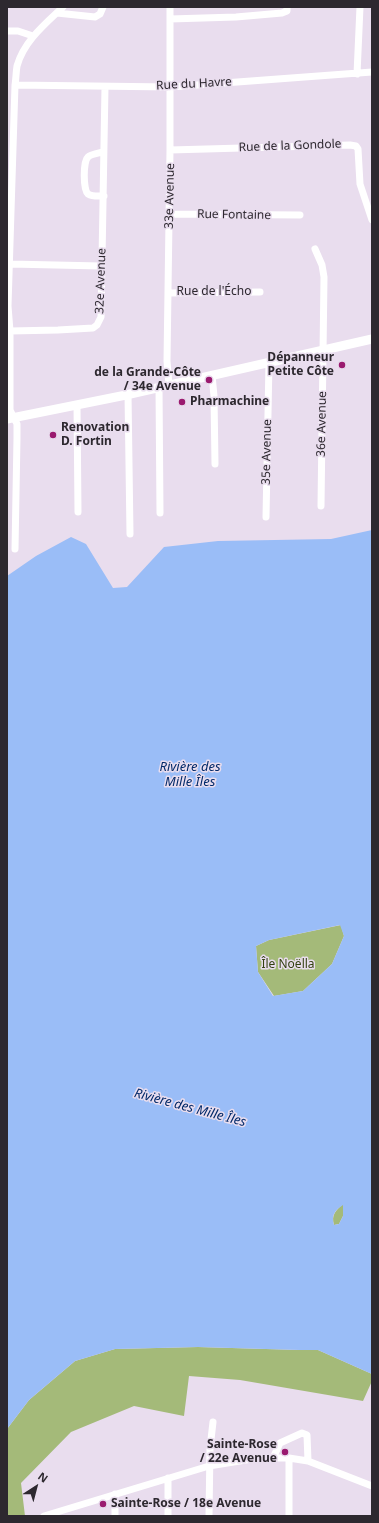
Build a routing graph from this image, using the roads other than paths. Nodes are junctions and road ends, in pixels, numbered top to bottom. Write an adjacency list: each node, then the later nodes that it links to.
1 (63, 7): 6 (street)
2 (103, 7): 6 (street)
3 (170, 7): 7 (street, 33e Avenue)
4 (287, 7): 7 (street)
5 (360, 7): 11 (street)
6 (58, 12): 9 (street)
7 (170, 19): 14 (street, 33e Avenue)
8 (7, 31): 9 (street)
9 (33, 36): 12 (street)
10 (372, 72): 11 (street, Rue du Havre)
11 (356, 74): 14 (street, Rue du Havre)
12 (15, 85): 13 (street, Rue du Havre); 22 (street)
13 (105, 87): 14 (street, Rue du Havre); 16 (street, 32e Avenue)
14 (170, 87): 15 (street, 33e Avenue)
15 (170, 150): 18 (street, 33e Avenue); 20 (street, Rue de la Gondole)
16 (103, 152): 17 (street, 32e Avenue); 17 (street)
17 (104, 196): 23 (street, 32e Avenue)
18 (169, 214): 19 (street, Rue Fontaine); 25 (street, 33e Avenue)
19 (300, 215)
20 (372, 220)
21 (315, 249): 28 (street, 36e Avenue)
22 (10, 264): 23 (street); 26 (street)
23 (101, 266): 26 (street, 32e Avenue)
24 (260, 292): 25 (street, Rue de l'Écho)
25 (169, 293): 31 (street, 33e Avenue)
26 (10, 330): 35 (street)
27 (372, 339): 28 (main road)
28 (322, 351): 29 (main road); 37 (street, 36e Avenue)
29 (269, 362): 30 (main road); 40 (street, 35e Avenue)
30 (212, 375): 31 (main road); 36 (street)
31 (169, 385): 32 (main road)
32 (158, 387): 33 (main road); 39 (street)
33 (128, 394): 34 (main road); 41 (street)
34 (77, 405): 35 (main road); 38 (street)
35 (10, 419): 42 (street)
36 (215, 464)
37 (321, 506)
38 (78, 512)
39 (160, 514)
40 (266, 517)
41 (130, 534)
42 (15, 549)
43 (212, 1422): 47 (street)
44 (273, 1458): 45 (street); 46 (street); 47 (street)
45 (289, 1458): 46 (street); 56 (street)
46 (308, 1461): 49 (street)
47 (209, 1466): 48 (street); 55 (street)
48 (168, 1478): 50 (street); 54 (street)
49 (372, 1486)
50 (115, 1494): 51 (street); 53 (street)
51 (60, 1513): 52 (street)
52 (44, 1516)
53 (114, 1516)
54 (168, 1516)
55 (209, 1516)
56 (289, 1516)

